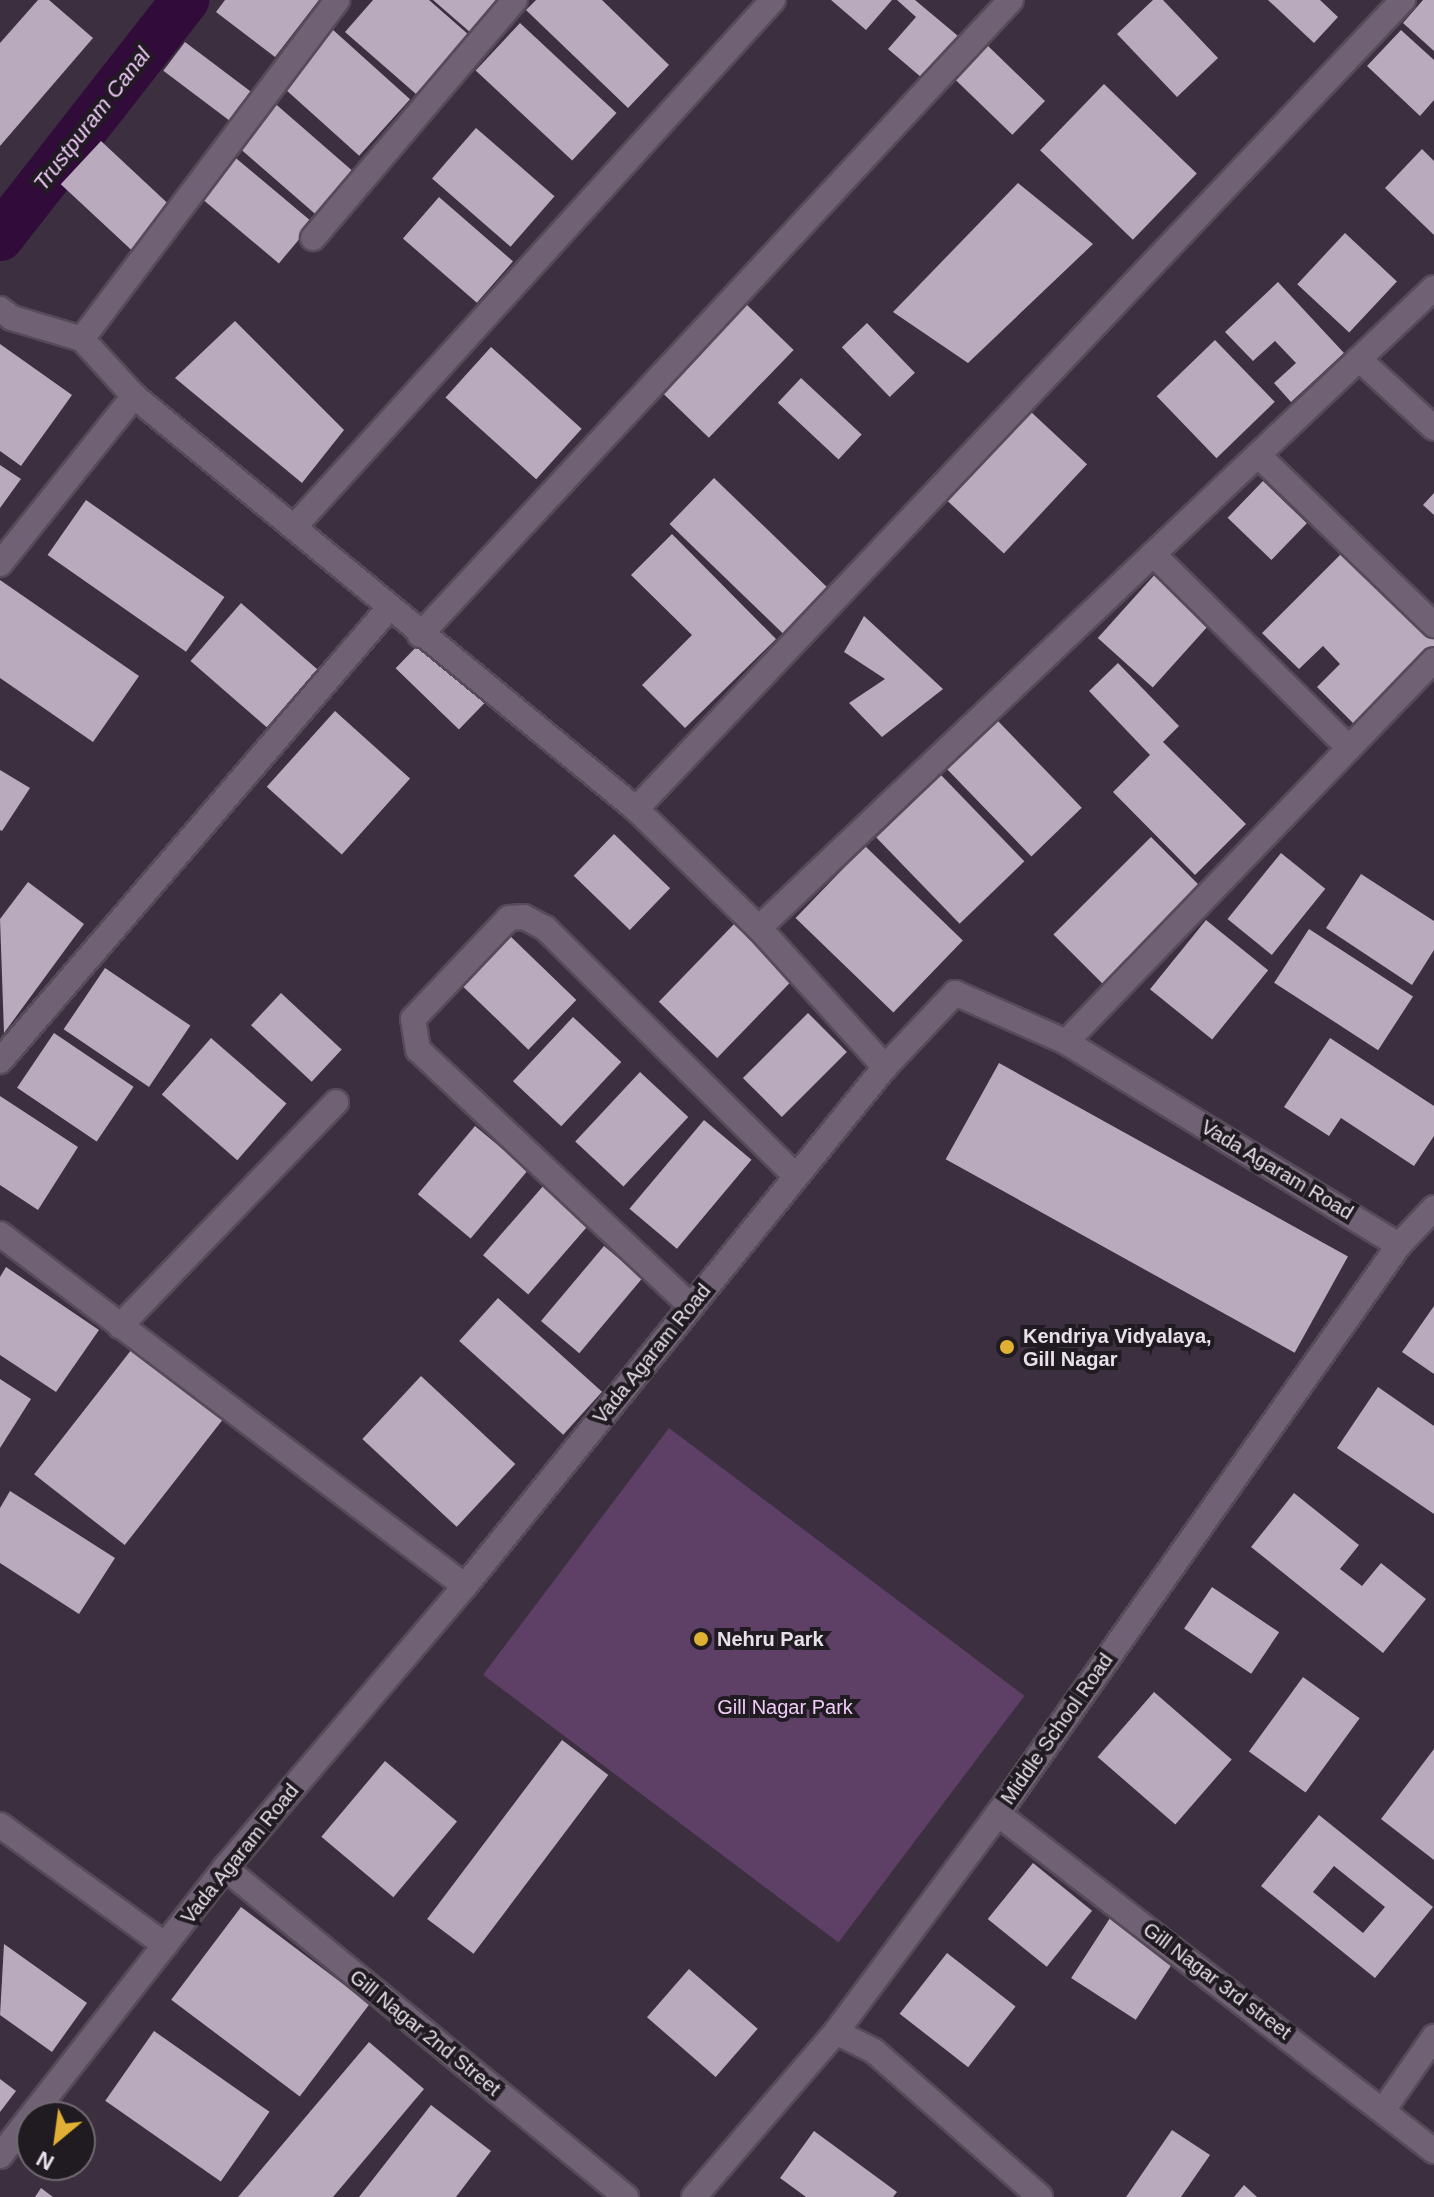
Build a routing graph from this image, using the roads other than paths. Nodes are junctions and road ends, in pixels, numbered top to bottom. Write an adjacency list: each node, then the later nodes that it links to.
1 (337, 0): 9 (street)
2 (515, 0): 6 (street)
3 (773, 0): 14 (street)
4 (1011, 0): 19 (street)
5 (1403, 0): 22 (street)
6 (313, 238)
7 (1434, 288): 10 (street)
8 (6, 314): 9 (street)
9 (82, 339): 11 (street)
10 (1359, 359): 12 (street); 13 (street)
11 (134, 396): 14 (street); 16 (street)
12 (1434, 428)
13 (1258, 455): 15 (street); 18 (street)
14 (295, 526): 17 (street)
15 (1153, 554): 21 (street); 23 (street)
16 (0, 564)
17 (389, 608): 19 (street); 25 (street)
18 (1434, 625)
19 (420, 635): 22 (street)
20 (1434, 660): 21 (street)
21 (1349, 748): 24 (street)
22 (636, 809): 23 (street)
23 (759, 928): 26 (street)
24 (1066, 1042): 26 (street, Vada Agaram Road); 31 (street, Vada Agaram Road)
25 (0, 1061)
26 (885, 1067): 28 (street, Vada Agaram Road)
27 (336, 1102): 33 (street)
28 (796, 1176): 32 (street, Vada Agaram Road); 32 (street)
29 (1434, 1208): 31 (street)
30 (0, 1234): 33 (street)
31 (1399, 1245): 35 (street, Middle School Road)
32 (691, 1306): 34 (street, Vada Agaram Road)
33 (120, 1326): 34 (street)
34 (465, 1586): 37 (street, Vada Agaram Road)
35 (998, 1814): 39 (street, Middle School Road); 41 (street, Gill Nagar 3rd street)
36 (0, 1825): 38 (street)
37 (225, 1868): 38 (street, Vada Agaram Road); 44 (street, Gill Nagar 2nd Street)
38 (165, 1945): 43 (street, Vada Agaram Road)
39 (836, 2032): 45 (street, Middle School Road); 46 (street)
40 (1434, 2037): 41 (street)
41 (1384, 2109): 42 (street, Gill Nagar 3rd street)
42 (1434, 2151)
43 (0, 2156)
44 (626, 2197)
45 (694, 2197)
46 (1040, 2197)

